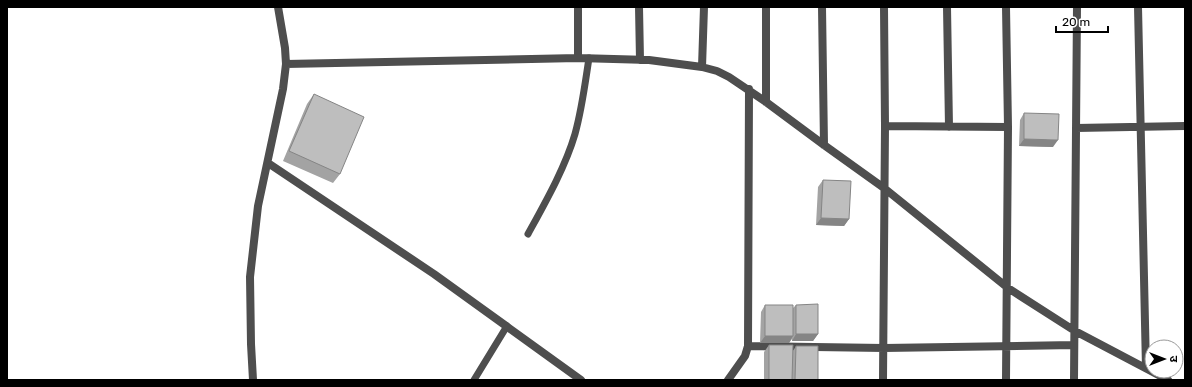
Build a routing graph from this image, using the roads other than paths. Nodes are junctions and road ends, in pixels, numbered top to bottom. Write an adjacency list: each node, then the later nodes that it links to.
1 (278, 7): 15 (street)
2 (578, 7): 12 (street)
3 (639, 7): 14 (street)
4 (704, 7): 16 (street)
5 (766, 7): 18 (street)
6 (822, 7): 25 (street)
7 (884, 7): 19 (street)
8 (947, 7): 21 (street)
9 (1006, 7): 22 (street)
10 (1077, 7): 24 (street)
11 (1138, 7): 23 (street)
12 (578, 58): 13 (street); 15 (street)
13 (589, 58): 14 (street); 28 (lane)
14 (640, 60): 16 (street)
15 (286, 64): 26 (street)
16 (702, 67): 17 (street)
17 (748, 89): 18 (street); 34 (street)
18 (766, 102): 25 (street)
19 (885, 126): 21 (street); 27 (street)
20 (1185, 126): 23 (street)
21 (949, 127): 22 (street)
22 (1008, 127): 29 (street)
23 (1140, 127): 24 (street); 32 (street)
24 (1076, 128): 31 (street)
25 (824, 145): 27 (street)
26 (268, 163): 30 (street); 38 (street)
27 (884, 188): 29 (street); 36 (street)
28 (528, 234)
29 (1008, 288): 31 (street); 35 (street)
30 (507, 326): 39 (lane); 40 (street)
31 (1075, 331): 33 (street); 37 (street)
32 (1145, 339)
33 (1074, 345): 35 (street); 44 (street)
34 (748, 346): 36 (street); 41 (street)
35 (1007, 346): 36 (street); 43 (street)
36 (884, 348): 42 (street)
37 (1144, 367)
38 (253, 380)
39 (474, 380)
40 (581, 380)
41 (728, 380)
42 (883, 380)
43 (1006, 380)
44 (1074, 380)

